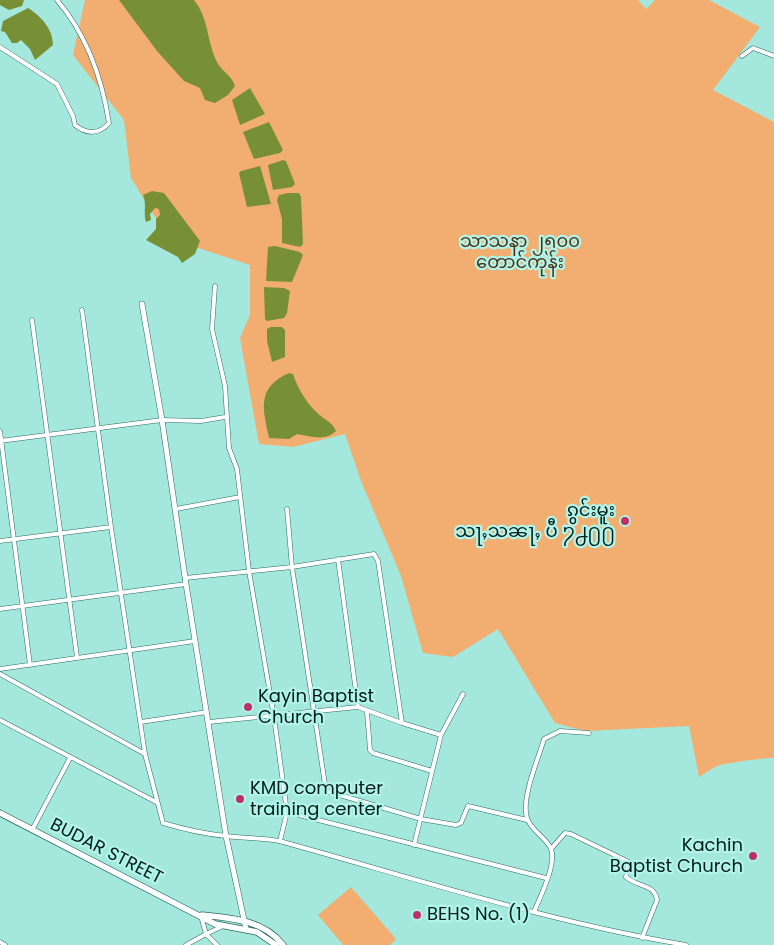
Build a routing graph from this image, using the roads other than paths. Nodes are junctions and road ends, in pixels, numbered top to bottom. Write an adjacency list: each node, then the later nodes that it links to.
1 (57, 0): 2 (street)
2 (0, 47)
3 (742, 56): 4 (street)
4 (774, 56)
5 (215, 286): 9 (street)
6 (142, 304): 10 (street)
7 (82, 310): 11 (street)
8 (32, 320): 13 (street)
9 (225, 418): 10 (street); 15 (street)
10 (162, 420): 11 (street); 16 (street)
11 (99, 429): 13 (street); 18 (street)
12 (0, 430): 14 (street)
13 (48, 434): 14 (street); 19 (street)
14 (1, 440): 20 (street)
15 (240, 497): 16 (street); 24 (street)
16 (176, 509): 25 (street)
17 (287, 509): 23 (street)
18 (111, 527): 19 (street); 27 (street)
19 (60, 532): 20 (street); 28 (street)
20 (12, 540): 21 (street); 29 (street)
21 (0, 541)
22 (338, 559): 23 (street); 38 (street); 46 (street)
23 (292, 567): 24 (street); 39 (street)
24 (249, 571): 25 (street); 42 (street)
25 (185, 578): 26 (street)
26 (186, 584): 27 (street); 31 (street)
27 (121, 593): 28 (street); 32 (street)
28 (70, 599): 29 (street); 33 (street)
29 (24, 606): 30 (street); 34 (street)
30 (0, 609)
31 (195, 641): 32 (street); 40 (street)
32 (129, 650): 33 (street); 44 (street)
33 (78, 657): 34 (street)
34 (30, 665): 35 (street)
35 (0, 669)
36 (0, 674): 49 (street)
37 (463, 694): 48 (street)
38 (358, 707): 39 (street); 41 (street)
39 (315, 711): 42 (street); 55 (street)
40 (207, 712): 44 (street); 45 (street)
41 (367, 712): 46 (street); 51 (street)
42 (274, 717): 45 (street); 53 (street)
43 (0, 720): 50 (street)
44 (141, 722): 49 (street)
45 (209, 722): 58 (street)
46 (402, 724): 48 (street)
47 (589, 733): 56 (street)
48 (441, 734): 51 (street)
49 (144, 754): 52 (street)
50 (70, 758): 52 (street); 57 (street)
51 (432, 771): 55 (street)
52 (156, 802): 58 (street)
53 (287, 812): 59 (street); 60 (street)
54 (0, 813): 57 (main road, BUDAR STREET)
55 (421, 818): 56 (street); 60 (street)
56 (527, 820): 61 (street)
57 (32, 830): 64 (main road, BUDAR STREET)
58 (226, 836): 59 (street); 66 (street)
59 (280, 841): 63 (street)
60 (414, 845): 62 (street)
61 (551, 849): 62 (street); 68 (street)
62 (546, 878): 63 (street)
63 (534, 912): 68 (street)
64 (200, 914): 65 (main road); 66 (main road); 67 (street)
65 (223, 926): 66 (main road); 67 (street)
66 (246, 926): 73 (main road); 74 (main road)
67 (206, 934): 71 (street); 72 (street)
68 (645, 938): 75 (street); 76 (street)
69 (0, 942): 70 (street)
70 (5, 945)
71 (186, 945)
72 (216, 945)
73 (276, 945)
74 (284, 945)
75 (644, 945)
76 (686, 945)

